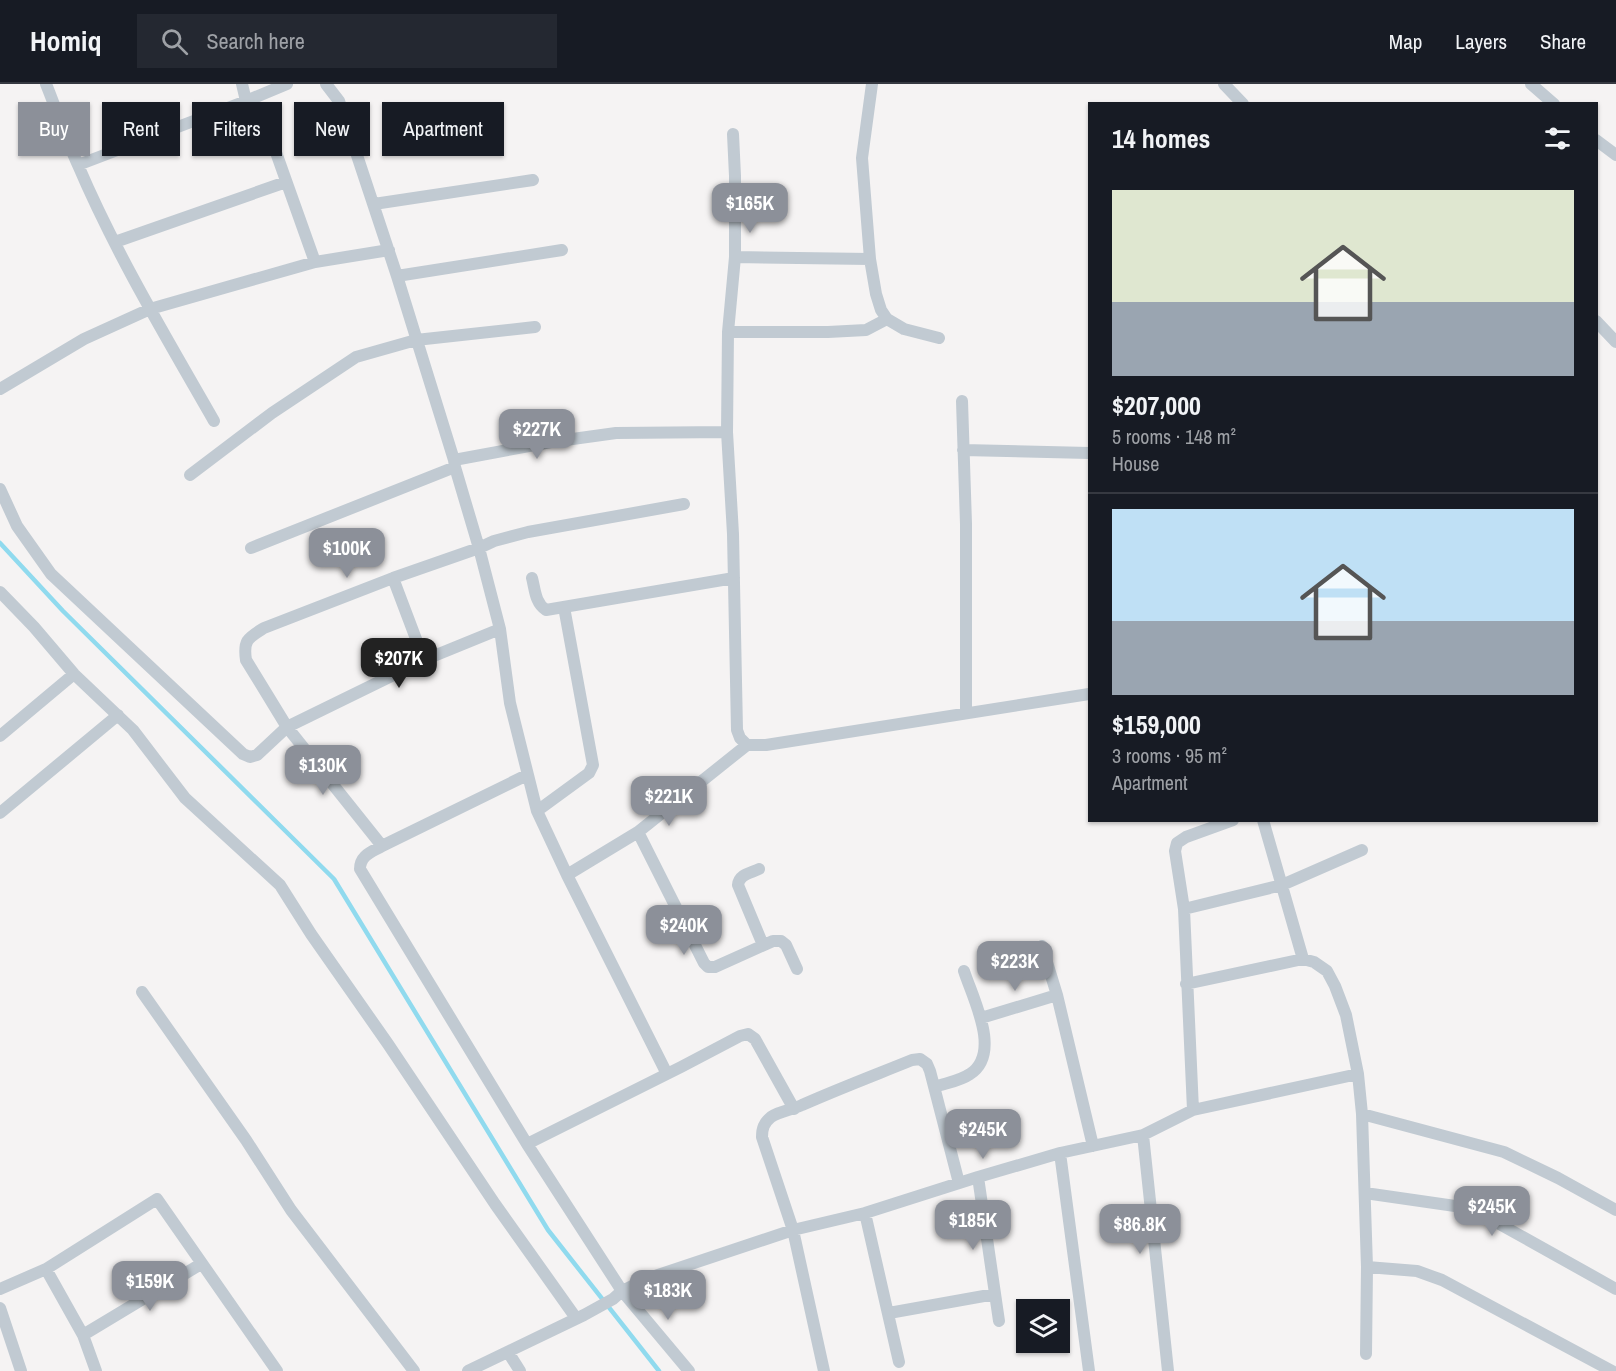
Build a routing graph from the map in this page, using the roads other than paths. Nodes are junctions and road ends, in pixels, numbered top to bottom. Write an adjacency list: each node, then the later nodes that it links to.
1 (46, 84): 15 (street)
2 (242, 84): 8 (street)
3 (286, 84): 8 (street)
4 (326, 84): 18 (street)
5 (872, 84): 23 (street)
6 (1224, 84): 9 (street)
7 (1531, 84): 10 (street)
8 (246, 100): 15 (street)
9 (1241, 102)
10 (1552, 102)
11 (733, 134): 22 (street)
12 (1598, 142): 13 (street)
13 (1616, 155)
14 (277, 156): 17 (street)
15 (78, 165): 19 (street)
16 (533, 180): 18 (street)
17 (286, 182): 19 (street); 24 (street)
18 (374, 204): 21 (street)
19 (115, 242): 26 (street)
20 (562, 249): 25 (street)
21 (389, 250): 24 (street); 25 (street)
22 (735, 258): 23 (street); 30 (street)
23 (870, 260): 27 (street)
24 (315, 262): 26 (street)
25 (397, 276): 32 (street)
26 (150, 309): 34 (street); 36 (street)
27 (887, 319): 30 (street); 31 (street)
28 (1598, 323): 33 (street)
29 (535, 327): 32 (street)
30 (728, 332): 37 (street)
31 (939, 338)
32 (416, 340): 40 (street); 41 (street)
33 (1616, 342)
34 (0, 389)
35 (962, 401): 38 (street)
36 (214, 421)
37 (727, 432): 40 (street); 48 (street)
38 (963, 450): 39 (street); 55 (street)
39 (1088, 453)
40 (454, 463): 44 (street); 45 (street)
41 (190, 475)
42 (0, 489): 57 (street)
43 (684, 504): 45 (street)
44 (251, 548)
45 (479, 548): 46 (street); 51 (street)
46 (393, 578): 52 (street); 57 (street)
47 (532, 578): 50 (street)
48 (734, 578): 50 (street); 59 (street)
49 (0, 592): 53 (street)
50 (564, 607): 61 (street)
51 (500, 629): 52 (street); 60 (street)
52 (424, 660): 57 (street)
53 (74, 674): 56 (street); 58 (street)
54 (1088, 694): 55 (street)
55 (966, 713): 59 (street)
56 (118, 715): 62 (street); 106 (street)
57 (286, 727): 66 (street)
58 (0, 736)
59 (747, 745): 65 (street)
60 (527, 775): 61 (street); 66 (street)
61 (537, 811): 69 (street)
62 (0, 813)
63 (1227, 822): 71 (street)
64 (1264, 822): 70 (street)
65 (638, 832): 69 (street); 72 (street)
66 (382, 846): 88 (street)
67 (1362, 850): 70 (street)
68 (759, 869): 72 (street)
69 (567, 875): 81 (street)
70 (1282, 885): 71 (street); 74 (street)
71 (1184, 909): 77 (street)
72 (763, 945): 75 (street)
73 (1042, 946): 79 (street)
74 (1303, 959): 77 (street); 82 (street)
75 (797, 969)
76 (964, 971): 80 (street)
77 (1186, 984): 85 (street)
78 (142, 992): 115 (street)
79 (1057, 995): 80 (street); 89 (street)
80 (981, 1018): 83 (street)
81 (667, 1074): 84 (street); 88 (street)
82 (1358, 1074): 85 (street); 86 (street)
83 (935, 1087): 84 (street); 92 (street)
84 (794, 1109): 96 (street)
85 (1193, 1110): 87 (street)
86 (1362, 1114): 93 (street); 94 (street)
87 (1143, 1135): 89 (street); 121 (street)
88 (527, 1144): 103 (street)
89 (1093, 1146): 90 (street)
90 (1060, 1154): 91 (street); 120 (street)
91 (978, 1177): 92 (street); 102 (street)
92 (958, 1183): 95 (street)
93 (1365, 1193): 98 (street); 101 (street)
94 (1616, 1210)
95 (864, 1213): 96 (street); 105 (street)
96 (793, 1230): 103 (street); 119 (street)
97 (201, 1264): 99 (street); 108 (street); 114 (street)
98 (1367, 1267): 110 (street); 122 (street)
99 (46, 1269): 100 (street); 108 (street)
100 (0, 1289)
101 (1616, 1289)
102 (995, 1294): 105 (street); 107 (street)
103 (618, 1295): 106 (street); 118 (street)
104 (0, 1308): 112 (street)
105 (889, 1313): 111 (street)
106 (580, 1316): 109 (street)
107 (999, 1321)
108 (83, 1335): 113 (street)
109 (508, 1352): 116 (street); 117 (street)
110 (1366, 1354)
111 (899, 1362)
112 (21, 1371)
113 (96, 1371)
114 (278, 1371)
115 (414, 1371)
116 (468, 1371)
117 (520, 1371)
118 (689, 1371)
119 (824, 1371)
120 (1089, 1371)
121 (1168, 1371)
122 (1612, 1371)

